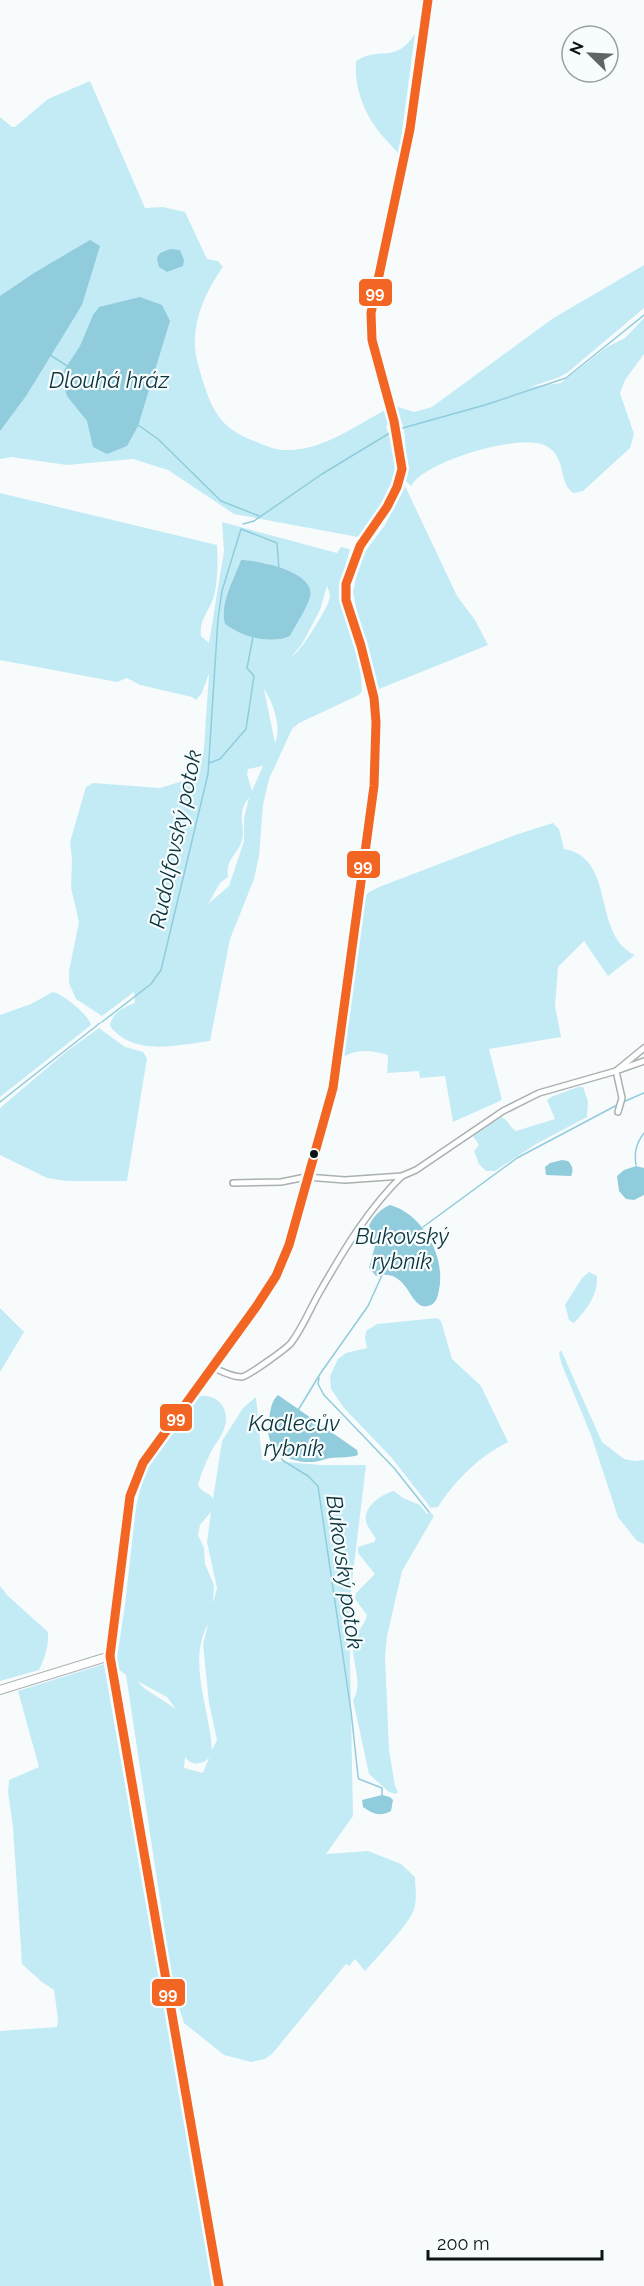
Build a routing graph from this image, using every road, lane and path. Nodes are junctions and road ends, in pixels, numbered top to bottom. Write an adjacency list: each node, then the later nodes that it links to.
1 (428, 0): 7 (street)
2 (644, 1048): 4 (street)
3 (644, 1061): 4 (street)
4 (616, 1071): 5 (street); 6 (street)
5 (619, 1110)
6 (402, 1176): 7 (street); 9 (street)
7 (306, 1177): 8 (street); 9 (street)
8 (233, 1183)
9 (212, 1367): 10 (street)
10 (110, 1656): 11 (street); 12 (street)
11 (0, 1690)
12 (219, 2286)

